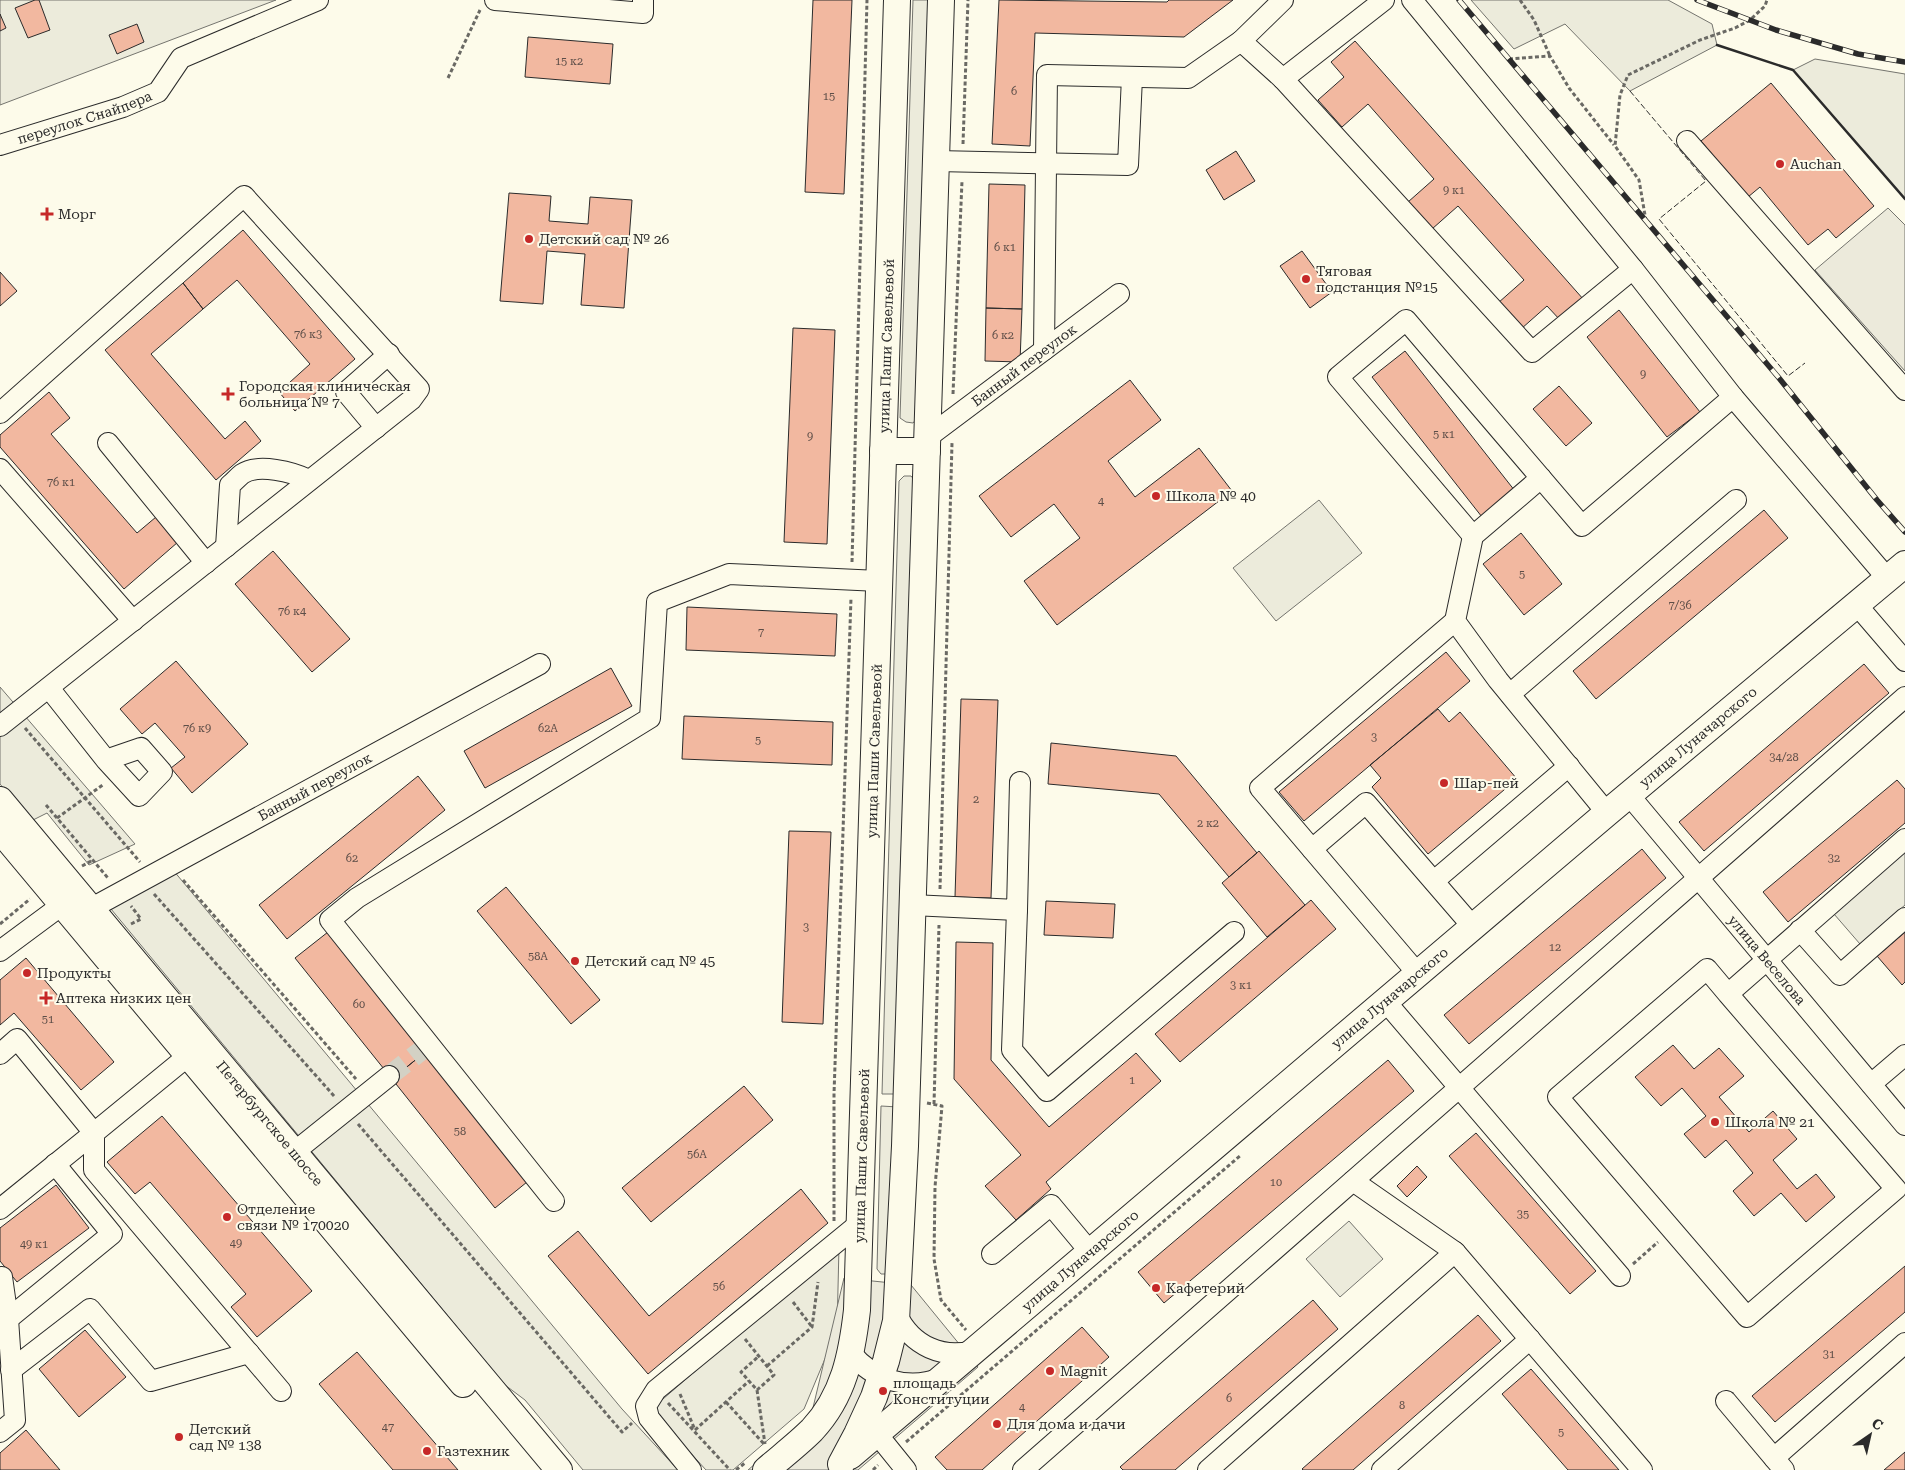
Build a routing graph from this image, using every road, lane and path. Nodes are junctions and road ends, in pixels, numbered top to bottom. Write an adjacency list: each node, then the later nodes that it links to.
1 (318, 0): 20 (street, переулок Снайпера)
2 (644, 0): 12 (street)
3 (867, 0): 46 (path)
4 (897, 0): 37 (main road, улица Паши Савельевой)
5 (941, 0): 22 (main road)
6 (968, 0): 23 (path)
7 (1283, 0): 13 (street)
8 (1384, 0): 18 (street)
9 (1412, 0): 26 (street)
10 (1520, 0): 14 (path)
11 (1767, 0): 21 (path)
12 (488, 4): 17 (path)
13 (1241, 41): 16 (street); 18 (street)
14 (1550, 56): 15 (path); 21 (path)
15 (1509, 59)
16 (1132, 77): 24 (street); 24 (street)
17 (448, 78)
18 (1283, 80): 26 (street)
19 (1687, 141): 30 (street)
20 (0, 144)
21 (1615, 146): 25 (path)
22 (936, 161): 23 (street); 36 (main road)
23 (962, 162): 24 (street); 33 (path)
24 (1044, 164): 28 (street)
25 (1646, 221)
26 (1633, 269): 31 (street)
27 (1119, 294): 28 (street, Банный переулок)
28 (1044, 350): 33 (street, Банный переулок)
29 (389, 354): 32 (street); 34 (street); 34 (street)
30 (1905, 390)
31 (1733, 397): 39 (street); 45 (street)
32 (0, 413)
33 (952, 418): 36 (street, Банный переулок); 76 (path)
34 (376, 428): 40 (street)
35 (108, 444): 44 (street)
36 (927, 444): 37 (main road); 74 (main road)
37 (883, 451): 47 (main road, улица Паши Савельевой)
38 (0, 469): 49 (street)
39 (1541, 478): 42 (street); 42 (street)
40 (309, 480): 43 (street); 43 (street)
41 (1736, 500): 54 (street)
42 (1473, 536): 50 (street)
43 (226, 547): 44 (street)
44 (206, 563): 49 (street)
45 (1896, 571): 48 (main road, улица Луначарского)
46 (851, 580): 47 (street); 104 (street); 108 (path)
47 (879, 581): 106 (main road, улица Паши Савельевой)
48 (1856, 604): 51 (street); 60 (main road, улица Луначарского)
49 (133, 621): 53 (street)
50 (1455, 622): 54 (street); 68 (street)
51 (1905, 660)
52 (540, 664): 69 (street, Банный переулок)
53 (49, 688): 56 (street); 58 (street)
54 (1510, 694): 57 (street)
55 (1905, 697): 71 (street)
56 (7, 721): 61 (path)
57 (1569, 766): 64 (street); 72 (street)
58 (112, 767): 61 (path)
59 (1020, 782): 78 (street)
60 (1629, 794): 64 (main road, улица Луначарского); 71 (street, улица Веселова)
61 (86, 798): 65 (path); 70 (path)
62 (0, 800): 77 (main road, Петербургское шоссе)
63 (46, 805): 65 (path)
64 (1607, 813): 80 (main road, улица Луначарского)
65 (57, 818): 73 (path)
66 (0, 830): 75 (main road, Петербургское шоссе)
67 (1905, 839): 81 (street)
68 (1312, 849): 72 (street); 85 (street)
69 (171, 865): 70 (street, Банный переулок); 94 (path)
70 (147, 878): 73 (street, Банный переулок); 97 (path)
71 (1698, 878): 84 (street, улица Веселова); 93 (street)
72 (1434, 882): 80 (street)
73 (120, 893): 77 (street, Банный переулок)
74 (912, 904): 76 (street); 116 (main road)
75 (62, 905): 77 (main road); 83 (street); 90 (main road, Петербургское шоссе)
76 (940, 906): 78 (street); 95 (path)
77 (90, 909): 100 (main road, Петербургское шоссе)
78 (1017, 910): 82 (street)
79 (1905, 918): 81 (street)
80 (1473, 927): 85 (main road, улица Луначарского)
81 (1800, 930): 84 (street)
82 (1234, 932)
83 (0, 951)
84 (1768, 961): 86 (street); 92 (street, улица Веселова)
85 (1418, 974): 87 (main road, улица Луначарского)
86 (1728, 994): 107 (street); 107 (street)
87 (1386, 1002): 93 (street); 110 (main road, улица Луначарского)
88 (0, 1054): 99 (street)
89 (1905, 1055): 92 (street)
90 (188, 1056): 99 (street); 144 (main road, Петербургское шоссе)
91 (389, 1076): 94 (street)
92 (1870, 1084): 98 (street, улица Веселова)
93 (1459, 1087): 103 (street); 113 (street)
94 (368, 1093): 97 (street)
95 (934, 1104)
96 (942, 1106): 124 (path)
97 (346, 1110): 100 (street); 137 (path)
98 (1905, 1125)
99 (94, 1133): 102 (street); 122 (street)
100 (293, 1153): 145 (main road, Петербургское шоссе)
101 (1244, 1153): 124 (path)
102 (55, 1164): 105 (street); 117 (street)
103 (1353, 1181): 109 (street); 150 (street)
104 (554, 1201)
105 (0, 1209)
106 (860, 1223): 108 (street); 123 (main road, улица Паши Савельевой)
107 (1672, 1230): 113 (path)
108 (822, 1252): 115 (street)
109 (1455, 1252): 120 (street); 151 (street)
110 (1091, 1253): 111 (street); 124 (main road, улица Луначарского)
111 (992, 1254)
112 (1, 1276): 117 (street)
113 (1620, 1276)
114 (819, 1277): 119 (path)
115 (781, 1286): 118 (street); 119 (path)
116 (897, 1315): 124 (street); 130 (main road)
117 (8, 1319): 127 (street)
118 (734, 1326): 125 (path); 128 (street)
119 (812, 1327): 126 (path)
120 (1530, 1339): 152 (street); 153 (street)
121 (1905, 1343): 142 (street)
122 (249, 1353): 127 (street); 134 (street)
123 (851, 1353): 130 (street); 141 (main road, улица Паши Савельевой)
124 (985, 1353): 129 (main road, улица Луначарского); 140 (path)
125 (759, 1356): 126 (path); 131 (path)
126 (767, 1366): 133 (path)
127 (11, 1370): 139 (street)
128 (672, 1376): 132 (street); 138 (path)
129 (947, 1376): 130 (street); 140 (main road, улица Луначарского)
130 (881, 1377): 143 (main road)
131 (749, 1381): 133 (path); 136 (path)
132 (656, 1390): 137 (street); 138 (path)
133 (757, 1390): 136 (path)
134 (281, 1391)
135 (1726, 1400): 142 (street)
136 (726, 1402): 138 (path)
137 (647, 1410): 146 (street)
138 (695, 1430): 147 (path)
139 (0, 1432)
140 (884, 1444): 143 (main road); 149 (street)
141 (758, 1464): 148 (path)
142 (1779, 1464)
143 (837, 1467)
144 (535, 1470)
145 (558, 1470)
146 (691, 1470)
147 (730, 1470)
148 (736, 1470)
149 (906, 1470)
150 (1023, 1470)
151 (1208, 1470)
152 (1382, 1470)
153 (1642, 1470)

